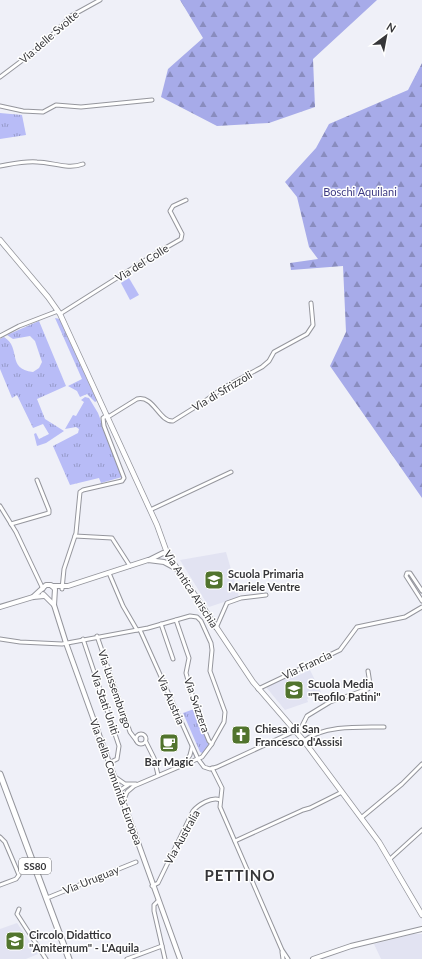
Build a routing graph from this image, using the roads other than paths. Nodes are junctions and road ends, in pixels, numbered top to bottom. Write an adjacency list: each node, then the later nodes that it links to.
1 (100, 0): 2 (street, Via delle Svolte)
2 (0, 77)
3 (152, 100): 4 (street)
4 (0, 106)
5 (83, 164): 6 (street)
6 (0, 166)
7 (186, 200): 10 (street, Via del Colle)
8 (0, 240): 10 (main road, Via Antica Arischia)
9 (311, 303): 12 (street, Via di Sfrizzoli)
10 (59, 312): 11 (street); 12 (main road, Via Antica Arischia)
11 (0, 336)
12 (107, 416): 16 (main road, Via Antica Arischia); 18 (street)
13 (231, 472): 16 (street)
14 (37, 480): 17 (street)
15 (0, 506): 17 (street)
16 (150, 510): 19 (main road, Via Antica Arischia)
17 (11, 524): 25 (street)
18 (75, 536): 22 (street); 27 (street)
19 (163, 542): 20 (main road, Via Antica Arischia); 21 (street)
20 (168, 554): 21 (street); 23 (main road, Via Antica Arischia)
21 (156, 558): 22 (street); 23 (street)
22 (130, 566): 24 (street)
23 (178, 570): 40 (main road, Via Antica Arischia)
24 (109, 573): 27 (street); 47 (street, Via Austria)
25 (39, 577): 26 (street); 28 (street)
26 (50, 585): 27 (street); 28 (street); 30 (street)
27 (62, 588): 30 (street)
28 (43, 589): 32 (street); 33 (street)
29 (422, 591): 34 (street)
30 (54, 595): 33 (street); 35 (street, Via della Comunità Europea)
31 (266, 595): 46 (street)
32 (33, 597): 33 (street); 36 (street)
33 (45, 597): 35 (street, Via della Comunità Europea)
34 (422, 601)
35 (54, 605): 51 (street, Via della Comunità Europea)
36 (0, 607)
37 (422, 607): 39 (street, Via Francia)
38 (422, 610): 39 (street, Via Francia)
39 (417, 611): 54 (street, Via Francia)
40 (208, 617): 42 (street); 43 (main road, Via Antica Arischia)
41 (176, 620): 42 (street); 44 (street); 60 (street, Via Svizzera)
42 (201, 621): 45 (street)
43 (212, 622): 45 (street); 46 (main road, Via Antica Arischia)
44 (161, 624): 47 (street); 52 (street)
45 (204, 626): 60 (street)
46 (216, 628): 54 (main road, Via Antica Arischia)
47 (138, 630): 48 (street); 61 (street, Via Austria)
48 (97, 636): 50 (street); 57 (street, Via Lussemburgo)
49 (0, 639): 51 (street)
50 (83, 639): 51 (street); 63 (street, Via Stati Uniti)
51 (66, 643): 63 (street, Via della Comunità Europea)
52 (173, 659)
53 (368, 671): 56 (street)
54 (258, 689): 56 (main road, Via Antica Arischia)
55 (384, 727): 58 (street)
56 (296, 733): 58 (main road, Via Antica Arischia); 66 (street)
57 (136, 740): 59 (street, Via Lussemburgo); 59 (street, Via Lussemburgo)
58 (304, 742): 75 (main road, Via Antica Arischia)
59 (144, 744): 69 (street, Via Lussemburgo)
60 (212, 744): 62 (street)
61 (192, 747): 62 (street, Via Austria); 64 (street)
62 (198, 759): 64 (street); 66 (street, Via Austria)
63 (109, 764): 67 (street, Via della Comunità Europea)
64 (184, 764): 69 (street)
65 (422, 764): 78 (street)
66 (212, 768): 76 (street)
67 (112, 773): 71 (street); 74 (street, Via della Comunità Europea)
68 (0, 774): 72 (main road, SS80)
69 (158, 775): 70 (street)
70 (138, 783): 71 (street); 73 (street)
71 (129, 784): 74 (street)
72 (2, 786): 86 (main road, SS80)
73 (130, 788): 74 (street); 77 (street)
74 (119, 791): 77 (street, Via della Comunità Europea)
75 (342, 792): 78 (main road, Via Antica Arischia); 81 (street)
76 (220, 800): 81 (street); 85 (street, Via Australia)
77 (123, 802): 85 (street, Via della Comunità Europea)
78 (361, 818): 82 (main road, Via Antica Arischia)
79 (422, 830): 82 (street)
80 (0, 837): 84 (street)
81 (235, 841): 92 (street)
82 (390, 859): 89 (main road, Via Antica Arischia)
83 (136, 862): 86 (street, Via Uruguay)
84 (0, 885)
85 (152, 886): 87 (street, Via della Comunità Europea)
86 (47, 898): 94 (main road, SS80)
87 (158, 901): 91 (street); 97 (street, Via della Comunità Europea)
88 (19, 909): 93 (street)
89 (421, 915)
90 (422, 929): 100 (street)
91 (162, 946): 95 (street); 96 (street)
92 (282, 950): 98 (street); 99 (street)
93 (46, 959)
94 (69, 959)
95 (127, 959)
96 (165, 959)
97 (180, 959)
98 (283, 959)
99 (288, 959)
100 (313, 959)

